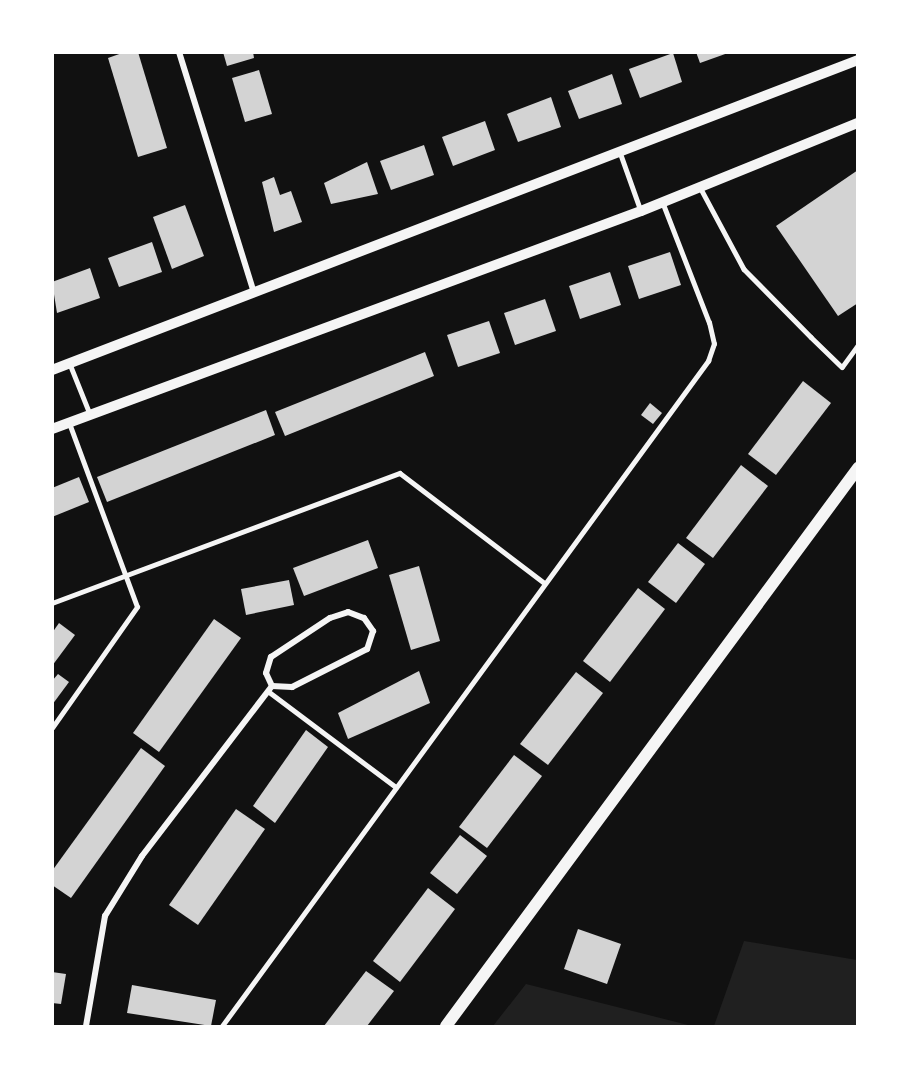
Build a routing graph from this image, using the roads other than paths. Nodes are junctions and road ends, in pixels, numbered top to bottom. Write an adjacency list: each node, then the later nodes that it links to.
1 (179, 52): 8 (street)
2 (858, 60): 4 (street)
3 (858, 123): 5 (street)
4 (620, 152): 7 (lane); 8 (street)
5 (699, 187): 6 (street); 9 (lane)
6 (662, 202): 7 (street); 17 (lane)
7 (642, 211): 12 (street)
8 (254, 294): 10 (street)
9 (858, 345)
10 (70, 363): 11 (street); 12 (lane)
11 (52, 370)
12 (90, 414): 13 (street)
13 (69, 423): 14 (street); 16 (lane)
14 (52, 429)
15 (858, 468): 24 (main road)
16 (125, 575): 17 (lane); 18 (lane); 20 (lane)
17 (543, 582): 21 (lane)
18 (52, 603)
19 (270, 689): 19 (street); 21 (lane); 22 (street)
20 (52, 728)
21 (396, 787): 23 (lane)
22 (86, 1026)
23 (222, 1026)
24 (446, 1026)

